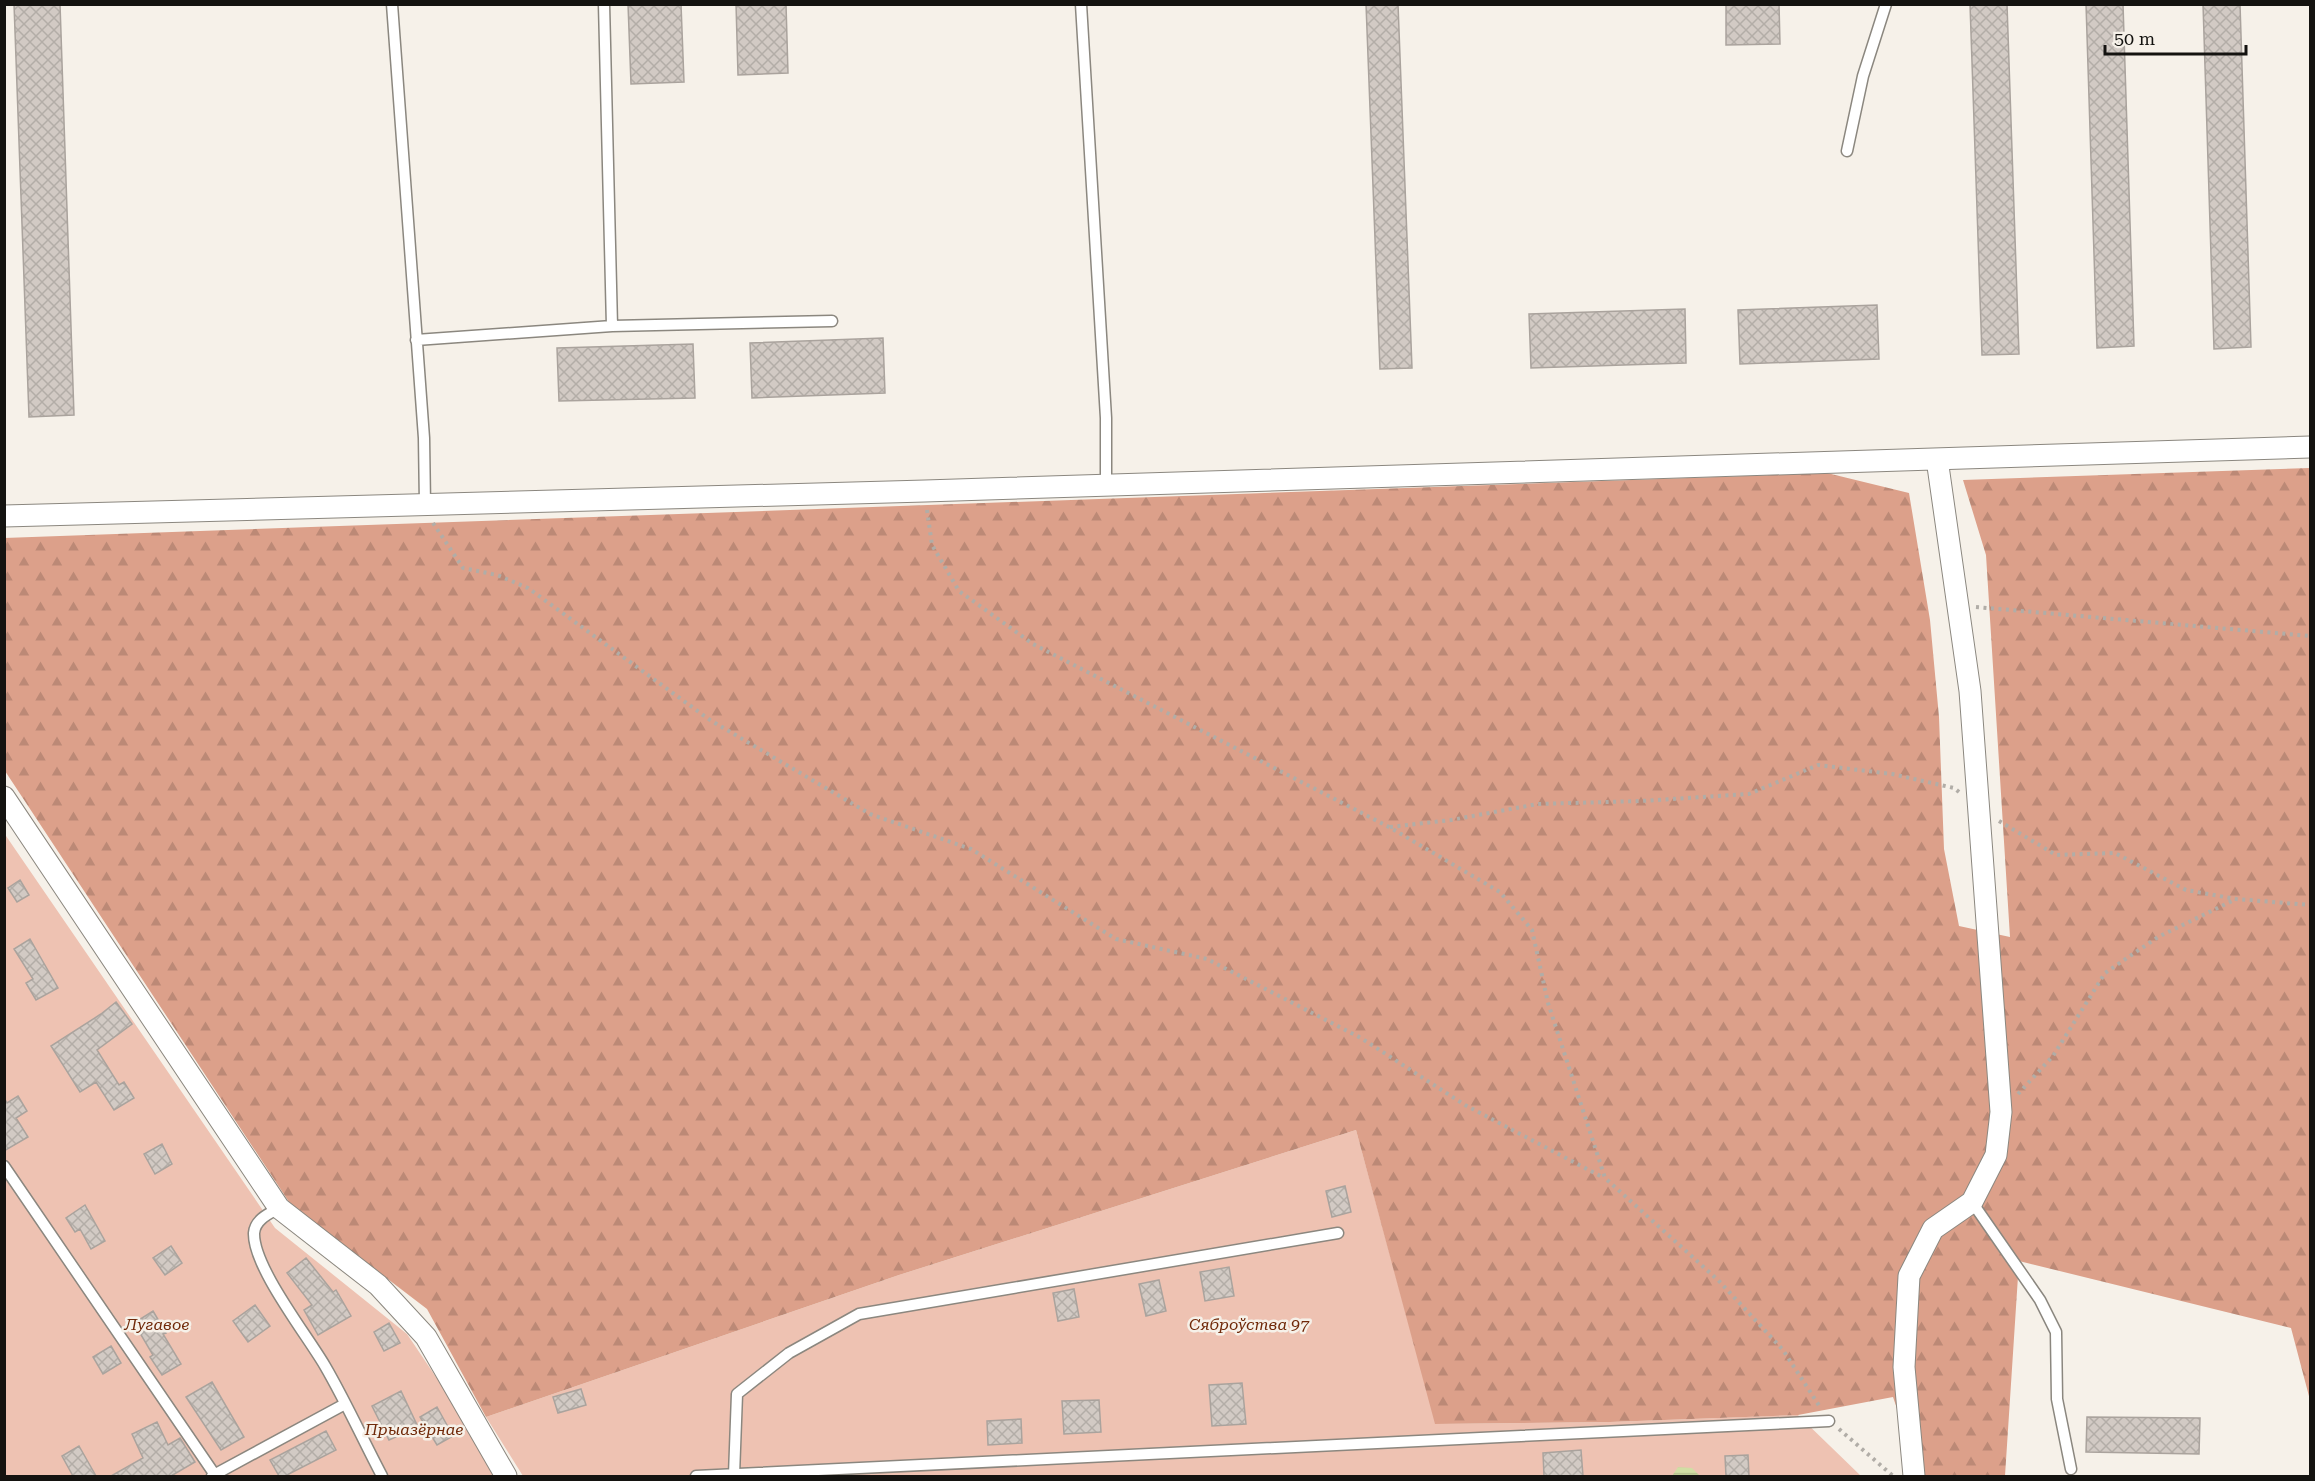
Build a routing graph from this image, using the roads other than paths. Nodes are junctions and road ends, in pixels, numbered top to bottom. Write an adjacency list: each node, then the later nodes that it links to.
1 (392, 4): 8 (lane)
2 (604, 4): 7 (lane)
3 (1082, 4): 11 (lane)
4 (1886, 4): 5 (lane)
5 (1847, 151)
6 (832, 321): 7 (lane)
7 (612, 326): 8 (lane)
8 (416, 340): 12 (lane)
9 (2310, 447): 10 (street)
10 (1937, 459): 11 (street); 16 (street)
11 (1106, 485): 12 (street)
12 (425, 505): 13 (street)
13 (4, 516)
14 (4, 798): 17 (street)
15 (4, 1166): 23 (lane)
16 (1972, 1202): 21 (lane); 27 (street)
17 (279, 1208): 19 (lane); 25 (street)
18 (1338, 1233): 22 (lane)
19 (345, 1404): 23 (lane); 24 (lane)
20 (1829, 1421): 22 (lane)
21 (2071, 1469)
22 (734, 1475): 26 (lane)
23 (214, 1476)
24 (382, 1476)
25 (506, 1476)
26 (696, 1476)
27 (1914, 1476)

